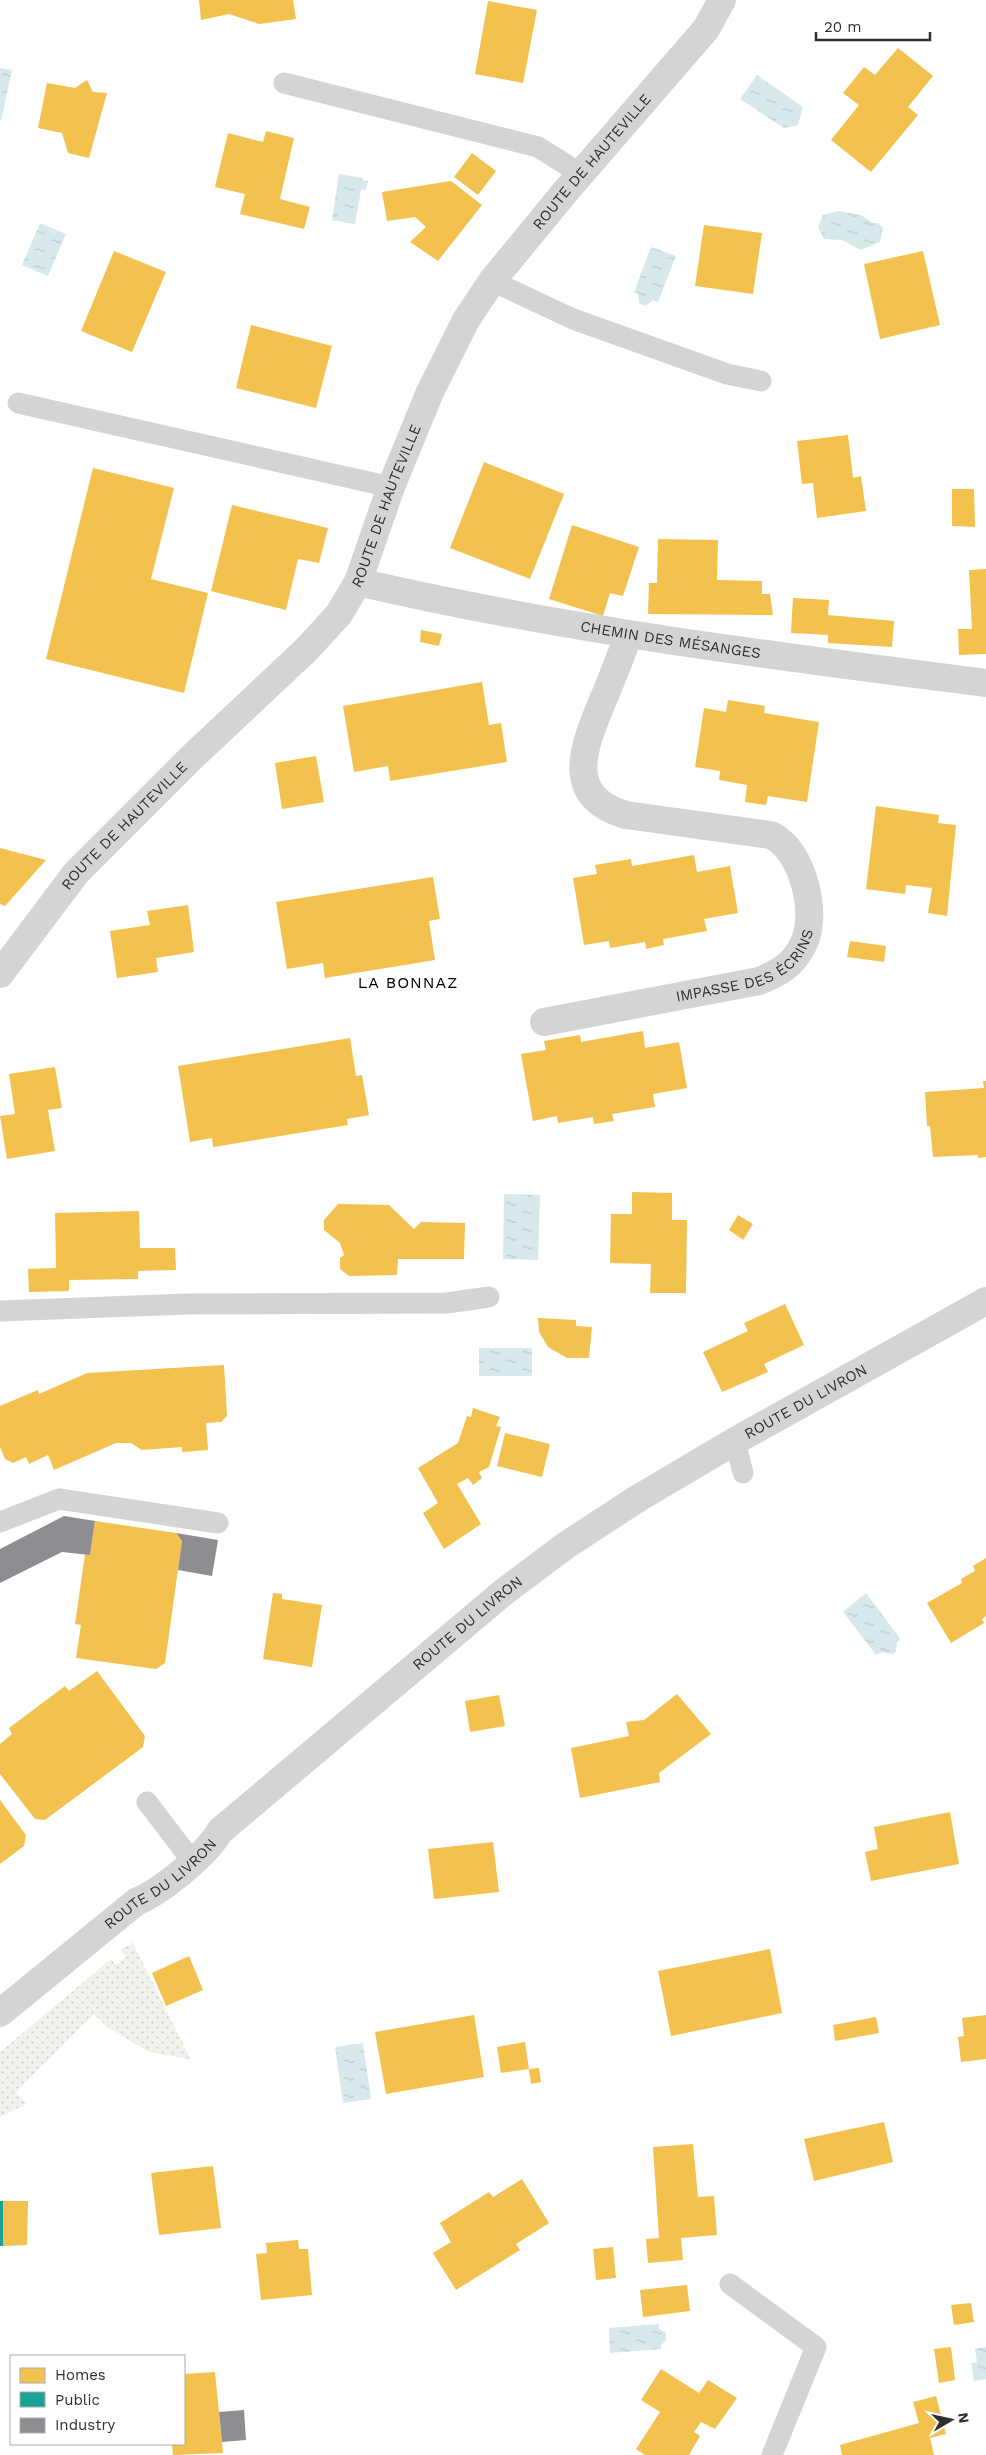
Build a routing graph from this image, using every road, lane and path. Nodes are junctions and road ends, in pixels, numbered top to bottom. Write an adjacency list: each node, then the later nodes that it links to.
1 (722, 0): 3 (street, ROUTE DE HAUTEVILLE)
2 (284, 83): 3 (lane)
3 (581, 174): 4 (street, ROUTE DE HAUTEVILLE)
4 (492, 281): 5 (lane); 7 (street, ROUTE DE HAUTEVILLE)
5 (761, 381)
6 (18, 403): 7 (lane)
7 (391, 487): 8 (street, ROUTE DE HAUTEVILLE)
8 (358, 582): 9 (street, CHEMIN DES MÉSANGES); 11 (street, ROUTE DE HAUTEVILLE)
9 (629, 635): 10 (street, CHEMIN DES MÉSANGES); 12 (street, IMPASSE DES ÉCRINS)
10 (986, 683)
11 (0, 974)
12 (544, 1022)
13 (489, 1297): 15 (lane)
14 (986, 1300): 16 (street, ROUTE DU LIVRON)
15 (0, 1311)
16 (735, 1441): 17 (lane); 21 (street, ROUTE DU LIVRON)
17 (743, 1473)
18 (0, 1522): 19 (lane)
19 (218, 1523)
20 (147, 1802): 21 (lane)
21 (192, 1861): 22 (street, ROUTE DU LIVRON)
22 (0, 2013)
23 (730, 2284): 24 (lane)
24 (772, 2455)

